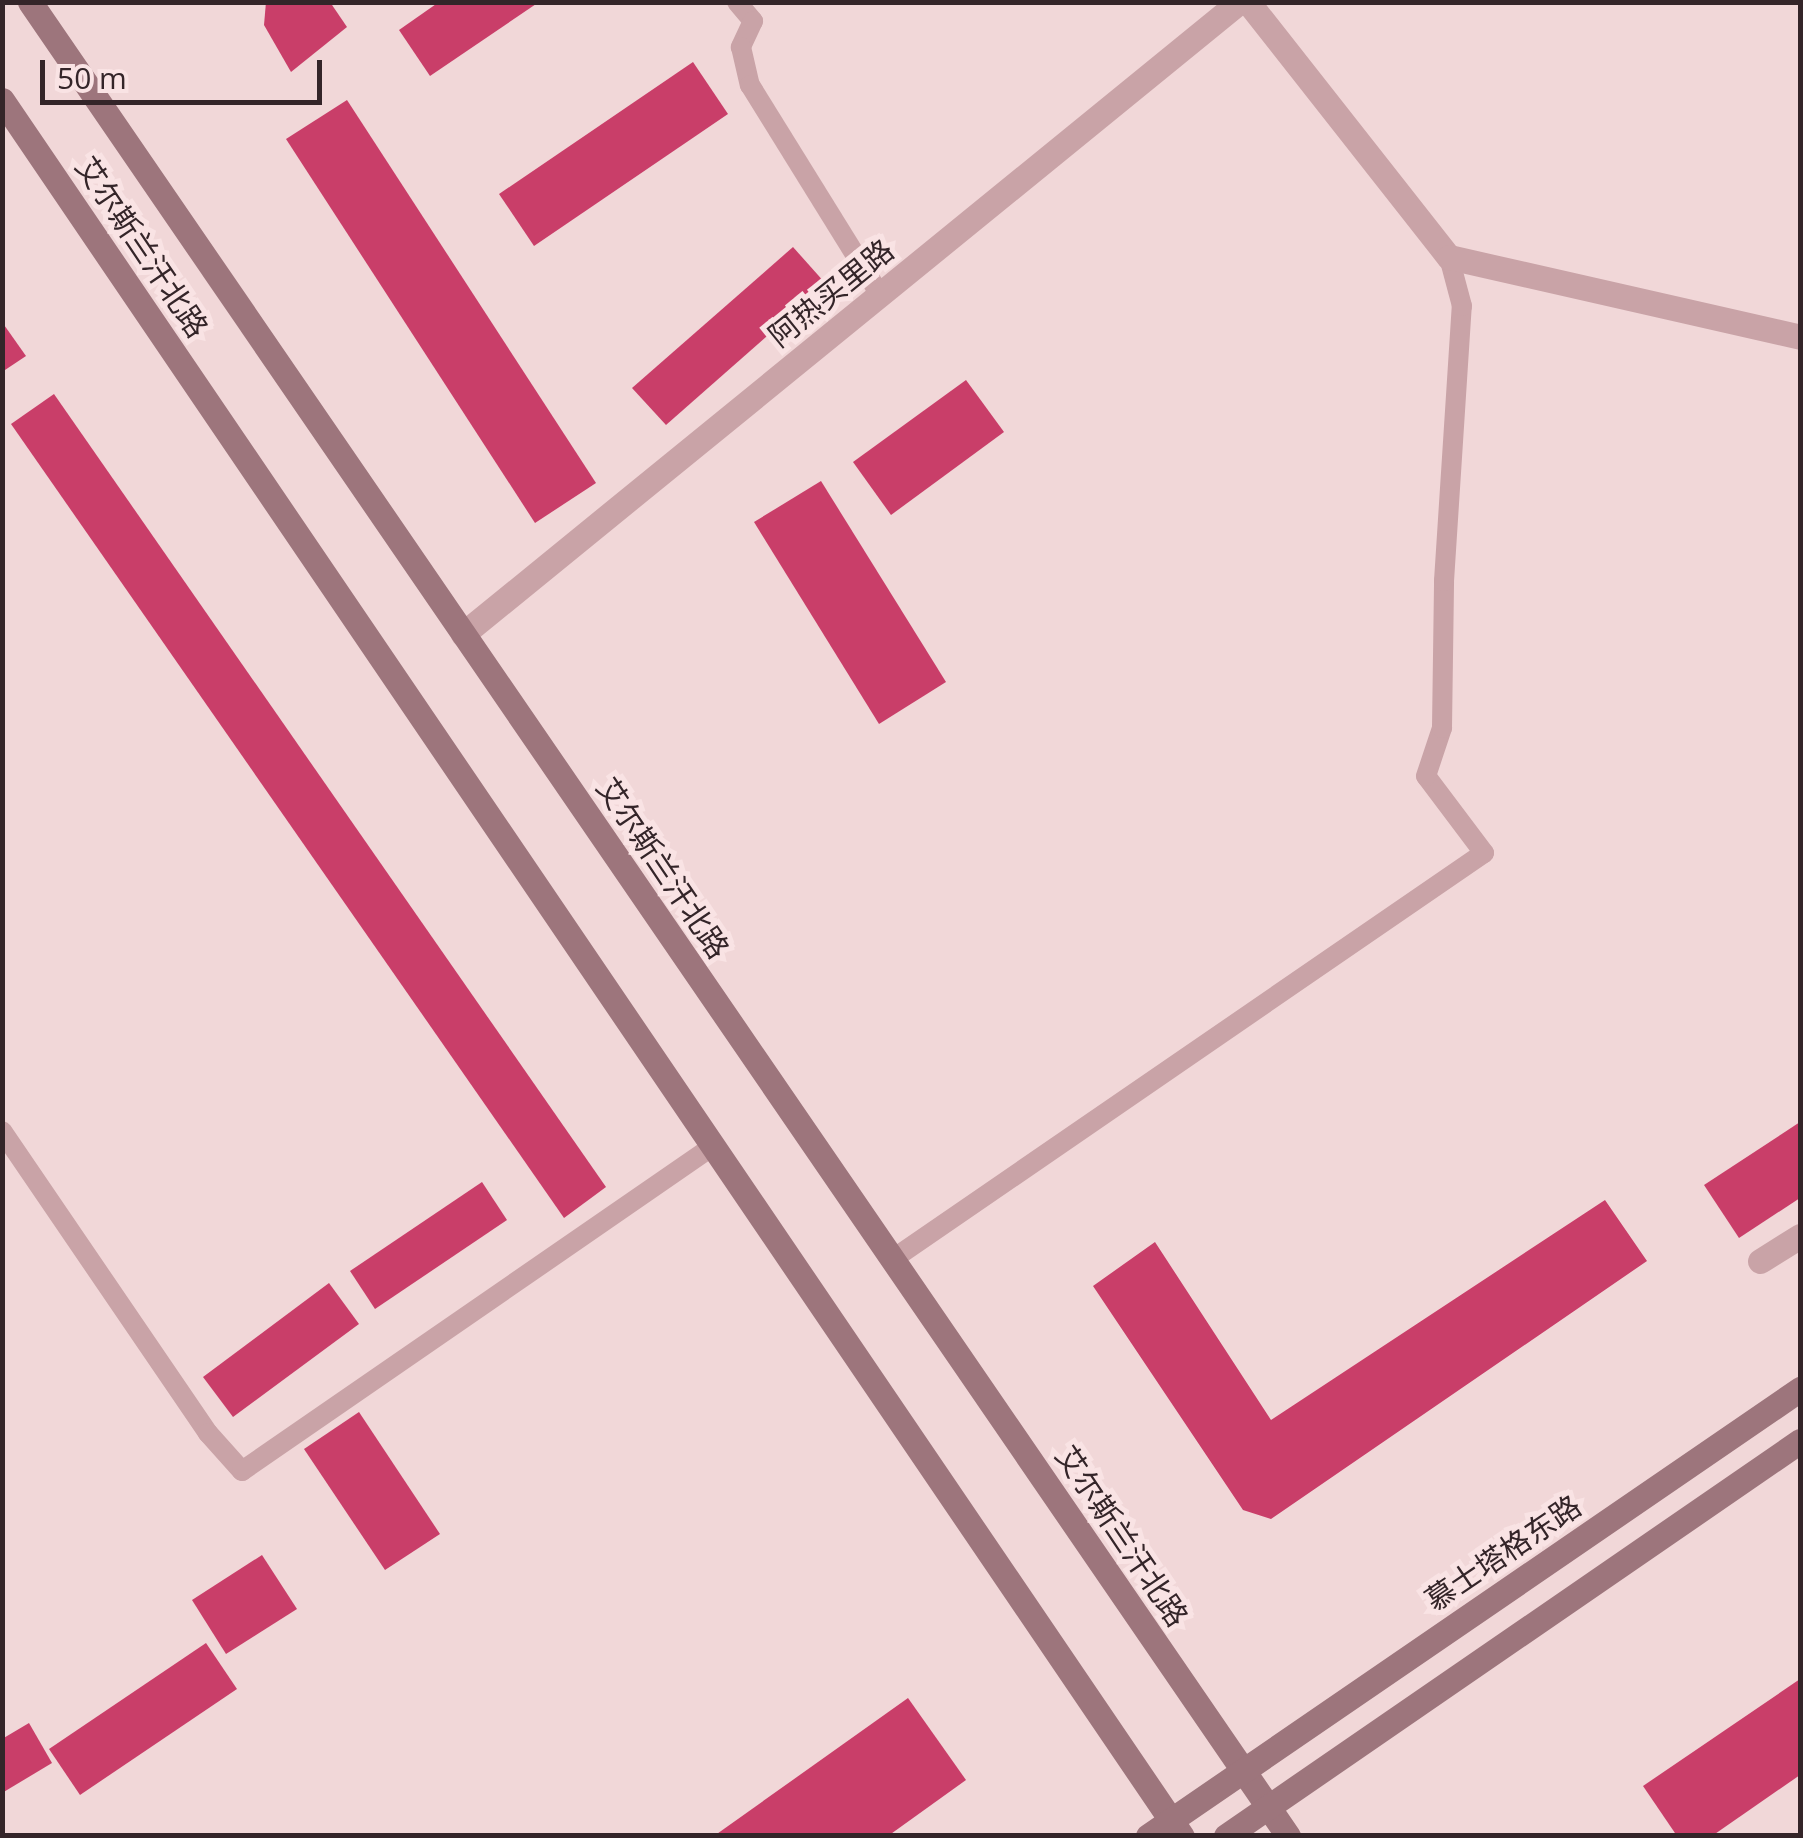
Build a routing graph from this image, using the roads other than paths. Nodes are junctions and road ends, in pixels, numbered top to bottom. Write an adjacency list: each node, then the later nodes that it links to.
1 (30, 2): 9 (main road, 艾尔斯兰汗北路)
2 (737, 2): 7 (lane)
3 (1239, 2): 7 (street, 阿热买里路)
4 (1248, 2): 6 (street)
5 (2, 100): 11 (main road, 艾尔斯兰汗北路)
6 (1449, 257): 8 (street); 13 (lane)
7 (880, 295): 9 (street, 阿热买里路)
8 (1800, 337)
9 (463, 634): 13 (main road, 艾尔斯兰汗北路)
10 (2, 1132): 11 (lane)
11 (713, 1146): 19 (main road, 艾尔斯兰汗北路)
12 (1800, 1236): 14 (street)
13 (893, 1259): 17 (main road, 艾尔斯兰汗北路)
14 (1760, 1261)
15 (1800, 1389): 17 (main road, 慕士塔格东路)
16 (1800, 1441): 18 (main road)
17 (1243, 1770): 18 (main road, 艾尔斯兰汗北路); 19 (main road, 慕士塔格东路)
18 (1268, 1806): 21 (main road); 22 (main road, 艾尔斯兰汗北路)
19 (1176, 1828): 20 (main road, 慕士塔格东路)
20 (1148, 1836)
21 (1226, 1836)
22 (1288, 1836)

